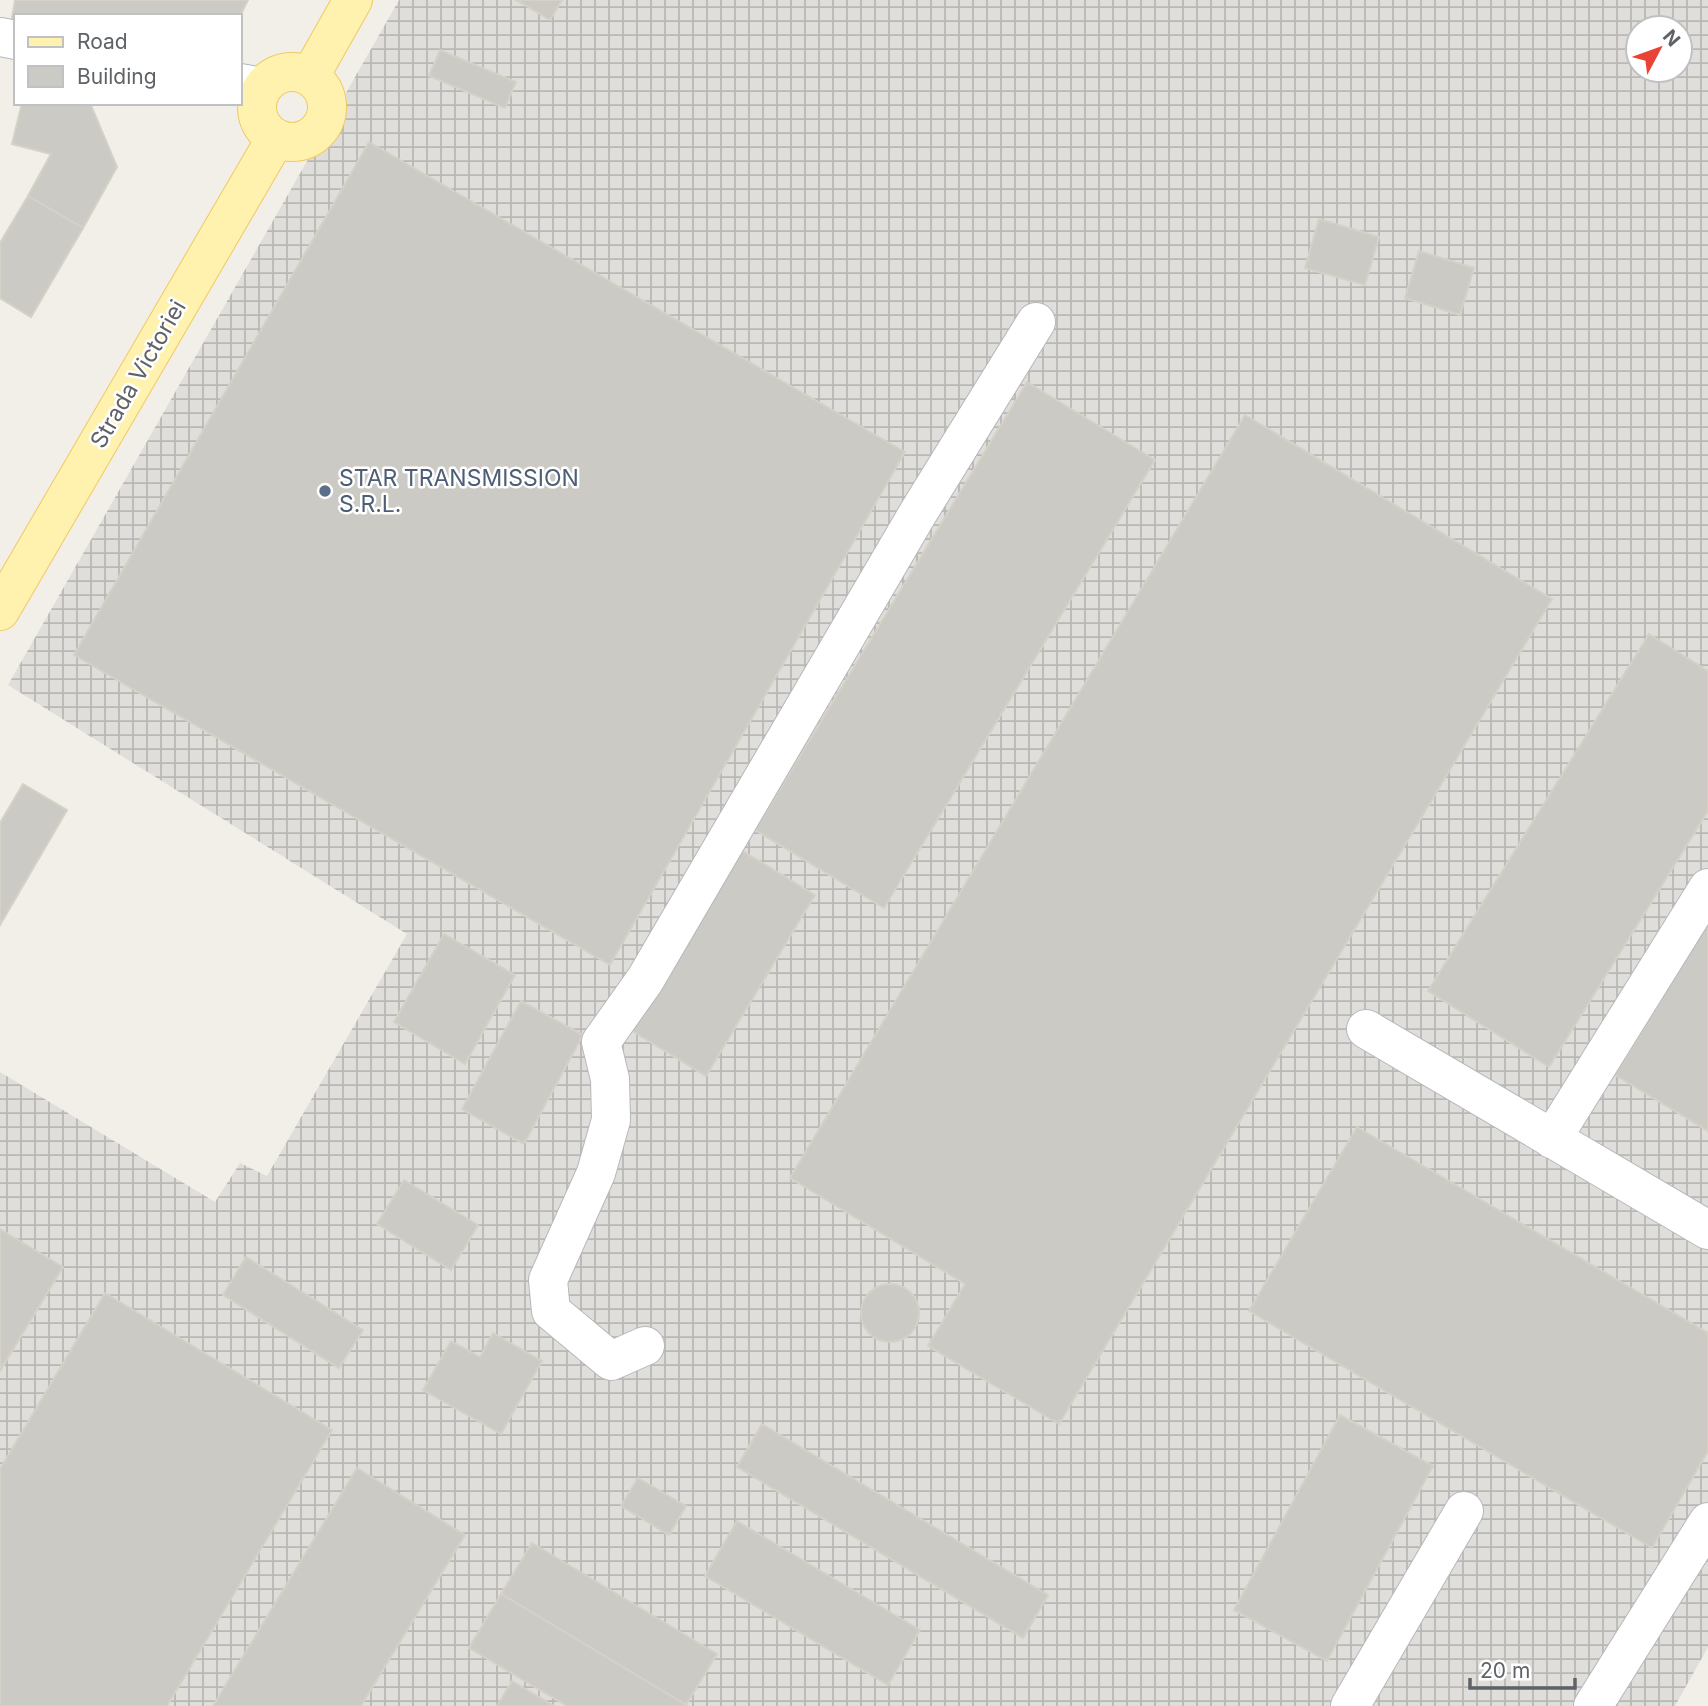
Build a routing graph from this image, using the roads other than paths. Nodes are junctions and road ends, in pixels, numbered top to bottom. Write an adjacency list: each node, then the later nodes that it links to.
1 (353, 0): 2 (main road)
2 (310, 76): 3 (main road); 4 (main road)
3 (251, 85): 4 (main road)
4 (276, 138): 6 (main road, Strada Victoriei)
5 (1035, 322): 11 (street)
6 (0, 611)
7 (1708, 888): 9 (street)
8 (1366, 1029): 9 (street)
9 (1552, 1139): 10 (street)
10 (1708, 1230)
11 (645, 1346)
12 (1464, 1511): 14 (street)
13 (1708, 1522): 15 (street)
14 (1350, 1706)
15 (1593, 1706)

